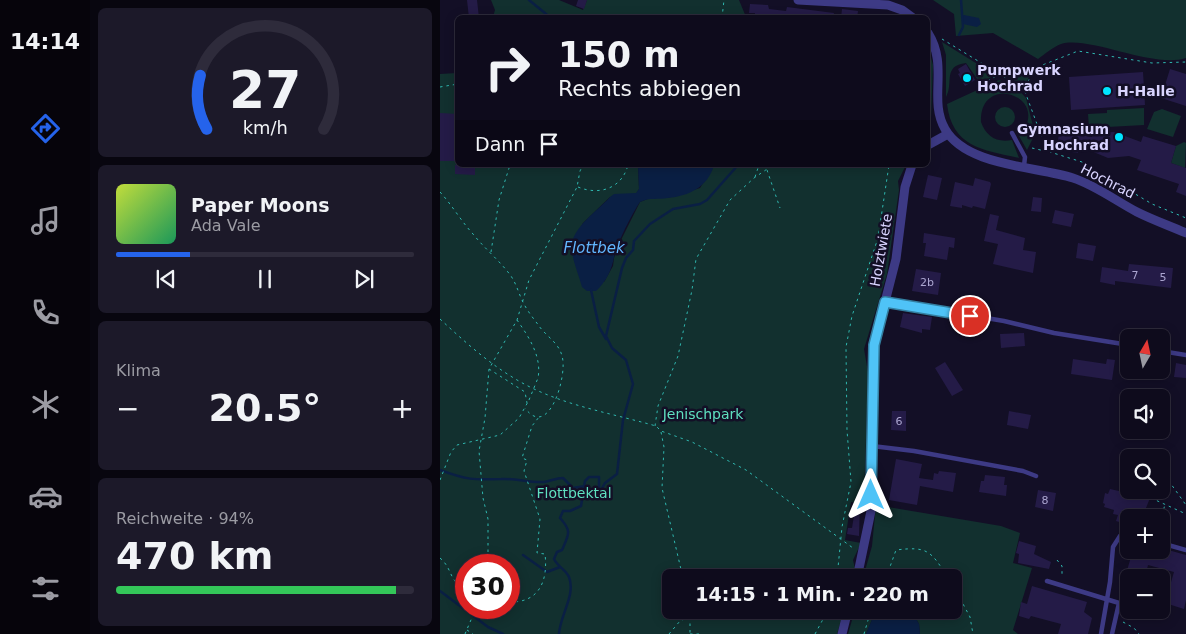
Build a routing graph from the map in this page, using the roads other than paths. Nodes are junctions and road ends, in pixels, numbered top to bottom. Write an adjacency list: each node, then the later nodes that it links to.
1 (798, 0): 2 (street)
2 (827, 2): 3 (street)
3 (909, 15)
4 (930, 38): 6 (street, Hochrad)
5 (1012, 133): 8 (lane)
6 (948, 134): 7 (street); 8 (street, Hochrad)
7 (930, 144)
8 (1024, 166): 10 (street, Hochrad)
9 (911, 167): 11 (street, Holztwiete)
10 (1186, 233)
11 (885, 302): 12 (lane); 15 (street, Holztwiete)
12 (1120, 344)
13 (1170, 352): 14 (lane)
14 (1186, 355)
15 (872, 446): 16 (lane); 20 (street, Holztwiete)
16 (1036, 476)
17 (1120, 536): 22 (lane)
18 (1170, 546): 19 (lane)
19 (1186, 550)
20 (859, 569)
21 (1047, 581): 22 (lane)
22 (1107, 600): 25 (lane); 26 (lane)
23 (846, 619): 24 (street)
24 (842, 634)
25 (1101, 634)
26 (1112, 634)

